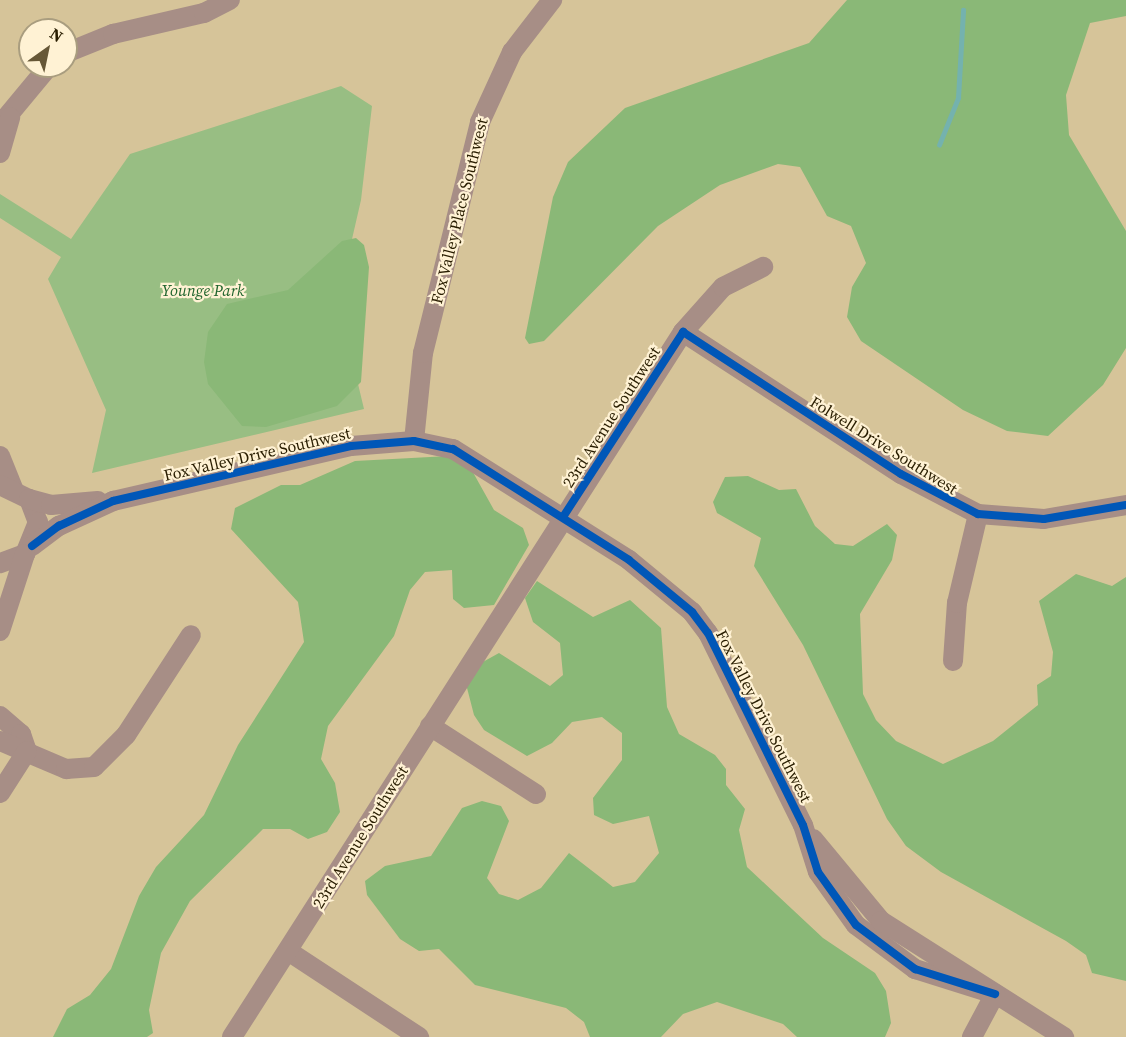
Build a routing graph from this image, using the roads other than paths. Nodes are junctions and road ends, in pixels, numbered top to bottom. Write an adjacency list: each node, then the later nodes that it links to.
1 (230, 0): 3 (street)
2 (552, 0): 9 (street, Fox Valley Place Southwest)
3 (78, 48)
4 (38, 78): 5 (street)
5 (3, 118): 6 (street)
6 (0, 153)
7 (763, 267): 8 (street, 23rd Avenue Southwest)
8 (683, 332): 14 (street, Folwell Drive Southwest); 15 (street, 23rd Avenue Southwest)
9 (414, 441): 12 (street, Fox Valley Drive Southwest); 15 (street, Fox Valley Drive Southwest)
10 (0, 456): 11 (street)
11 (14, 490): 12 (street, Fox Valley Drive Southwest); 16 (street)
12 (113, 501): 16 (street, Fox Valley Drive Southwest)
13 (1126, 505): 14 (street, Folwell Drive Southwest)
14 (978, 514): 20 (street)
15 (563, 517): 22 (street, 23rd Avenue Southwest); 28 (street, Fox Valley Drive Southwest)
16 (28, 550): 17 (street, Fox Valley Drive Southwest); 18 (street)
17 (0, 563)
18 (0, 631)
19 (191, 635): 24 (street)
20 (953, 661)
21 (0, 716): 24 (street)
22 (430, 726): 26 (street); 27 (street, 23rd Avenue Southwest)
23 (0, 741): 24 (street)
24 (27, 751): 25 (street)
25 (0, 793)
26 (536, 794)
27 (288, 951): 29 (street, 23rd Avenue Southwest); 30 (street)
28 (995, 994): 31 (street); 32 (street, Fox Valley Drive Southwest)
29 (232, 1037)
30 (419, 1037)
31 (972, 1037)
32 (1064, 1037)

